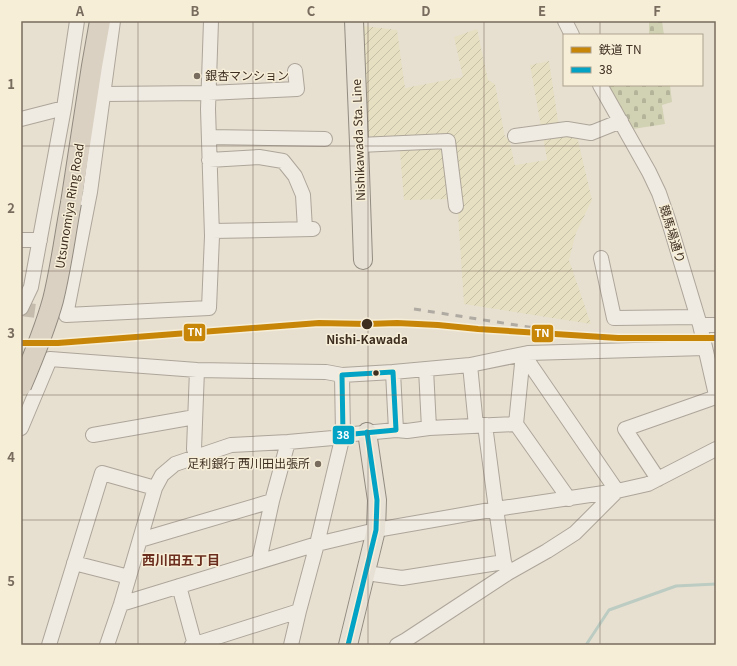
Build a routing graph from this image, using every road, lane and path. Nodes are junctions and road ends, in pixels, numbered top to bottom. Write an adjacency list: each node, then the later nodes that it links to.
1 (77, 21): 13 (street)
2 (89, 21): 21 (highway, Utsunomiya Ring Road)
3 (100, 21): 21 (highway, Utsunomiya Ring Road)
4 (113, 21): 12 (street)
5 (211, 21): 11 (street)
6 (354, 21): 19 (main road, Nishikawada Sta. Line)
7 (565, 21): 8 (street)
8 (572, 34)
9 (295, 71): 11 (street)
10 (601, 86): 15 (street, 競馬場通り)
11 (208, 93): 12 (street); 17 (street)
12 (103, 94): 23 (street)
13 (64, 108): 14 (street); 25 (street)
14 (21, 119)
15 (621, 121): 16 (street); 29 (street, 競馬場通り)
16 (516, 136)
17 (209, 137): 18 (street); 20 (street)
18 (324, 139)
19 (359, 145): 22 (street); 27 (main road, Nishikawada Sta. Line)
20 (209, 160): 23 (street); 23 (street)
21 (65, 203): 33 (highway, Utsunomiya Ring Road); 39 (highway, Utsunomiya Ring Road, bridge)
22 (456, 206)
23 (212, 231)
24 (21, 240): 25 (street)
25 (40, 240): 28 (street)
26 (601, 258): 29 (street)
27 (362, 260)
28 (21, 308)
29 (698, 321): 30 (street); 31 (street, 競馬場通り)
30 (716, 325)
31 (706, 348): 32 (street); 40 (street, 競馬場通り)
32 (524, 354): 34 (street); 42 (street); 55 (street)
33 (21, 356)
34 (470, 365): 35 (street); 43 (street)
35 (426, 369): 37 (street); 45 (street)
36 (196, 370): 38 (street); 41 (street); 44 (street)
37 (393, 372): 38 (street); 46 (street)
38 (342, 375): 49 (street)
39 (21, 386)
40 (716, 396): 53 (street)
41 (195, 417): 48 (street); 52 (street)
42 (516, 424): 43 (street); 56 (street)
43 (480, 426): 45 (street); 58 (street)
44 (21, 428)
45 (429, 428): 46 (street)
46 (396, 430): 47 (street)
47 (367, 432): 49 (street); 59 (main road)
48 (93, 435)
49 (343, 435): 50 (street); 61 (street)
50 (288, 442): 52 (street); 57 (street)
51 (716, 449): 53 (street)
52 (197, 456): 54 (street)
53 (658, 479): 55 (street)
54 (155, 488): 60 (street); 63 (street)
55 (617, 492): 56 (street); 64 (street)
56 (569, 499): 58 (street)
57 (272, 501): 60 (street); 62 (street)
58 (496, 509): 59 (street); 64 (street)
59 (376, 530): 61 (street); 65 (main road)
60 (140, 540): 66 (street)
61 (317, 544): 62 (street); 69 (street)
62 (260, 561): 67 (street)
63 (74, 563): 66 (street); 70 (street)
64 (506, 568): 65 (street); 75 (street)
65 (366, 573): 74 (main road)
66 (129, 577): 68 (street)
67 (179, 586): 68 (street); 72 (street)
68 (121, 604): 71 (street)
69 (299, 611): 72 (street); 73 (street)
70 (49, 645)
71 (107, 645)
72 (194, 645)
73 (291, 645)
74 (348, 645)
75 (397, 645)

